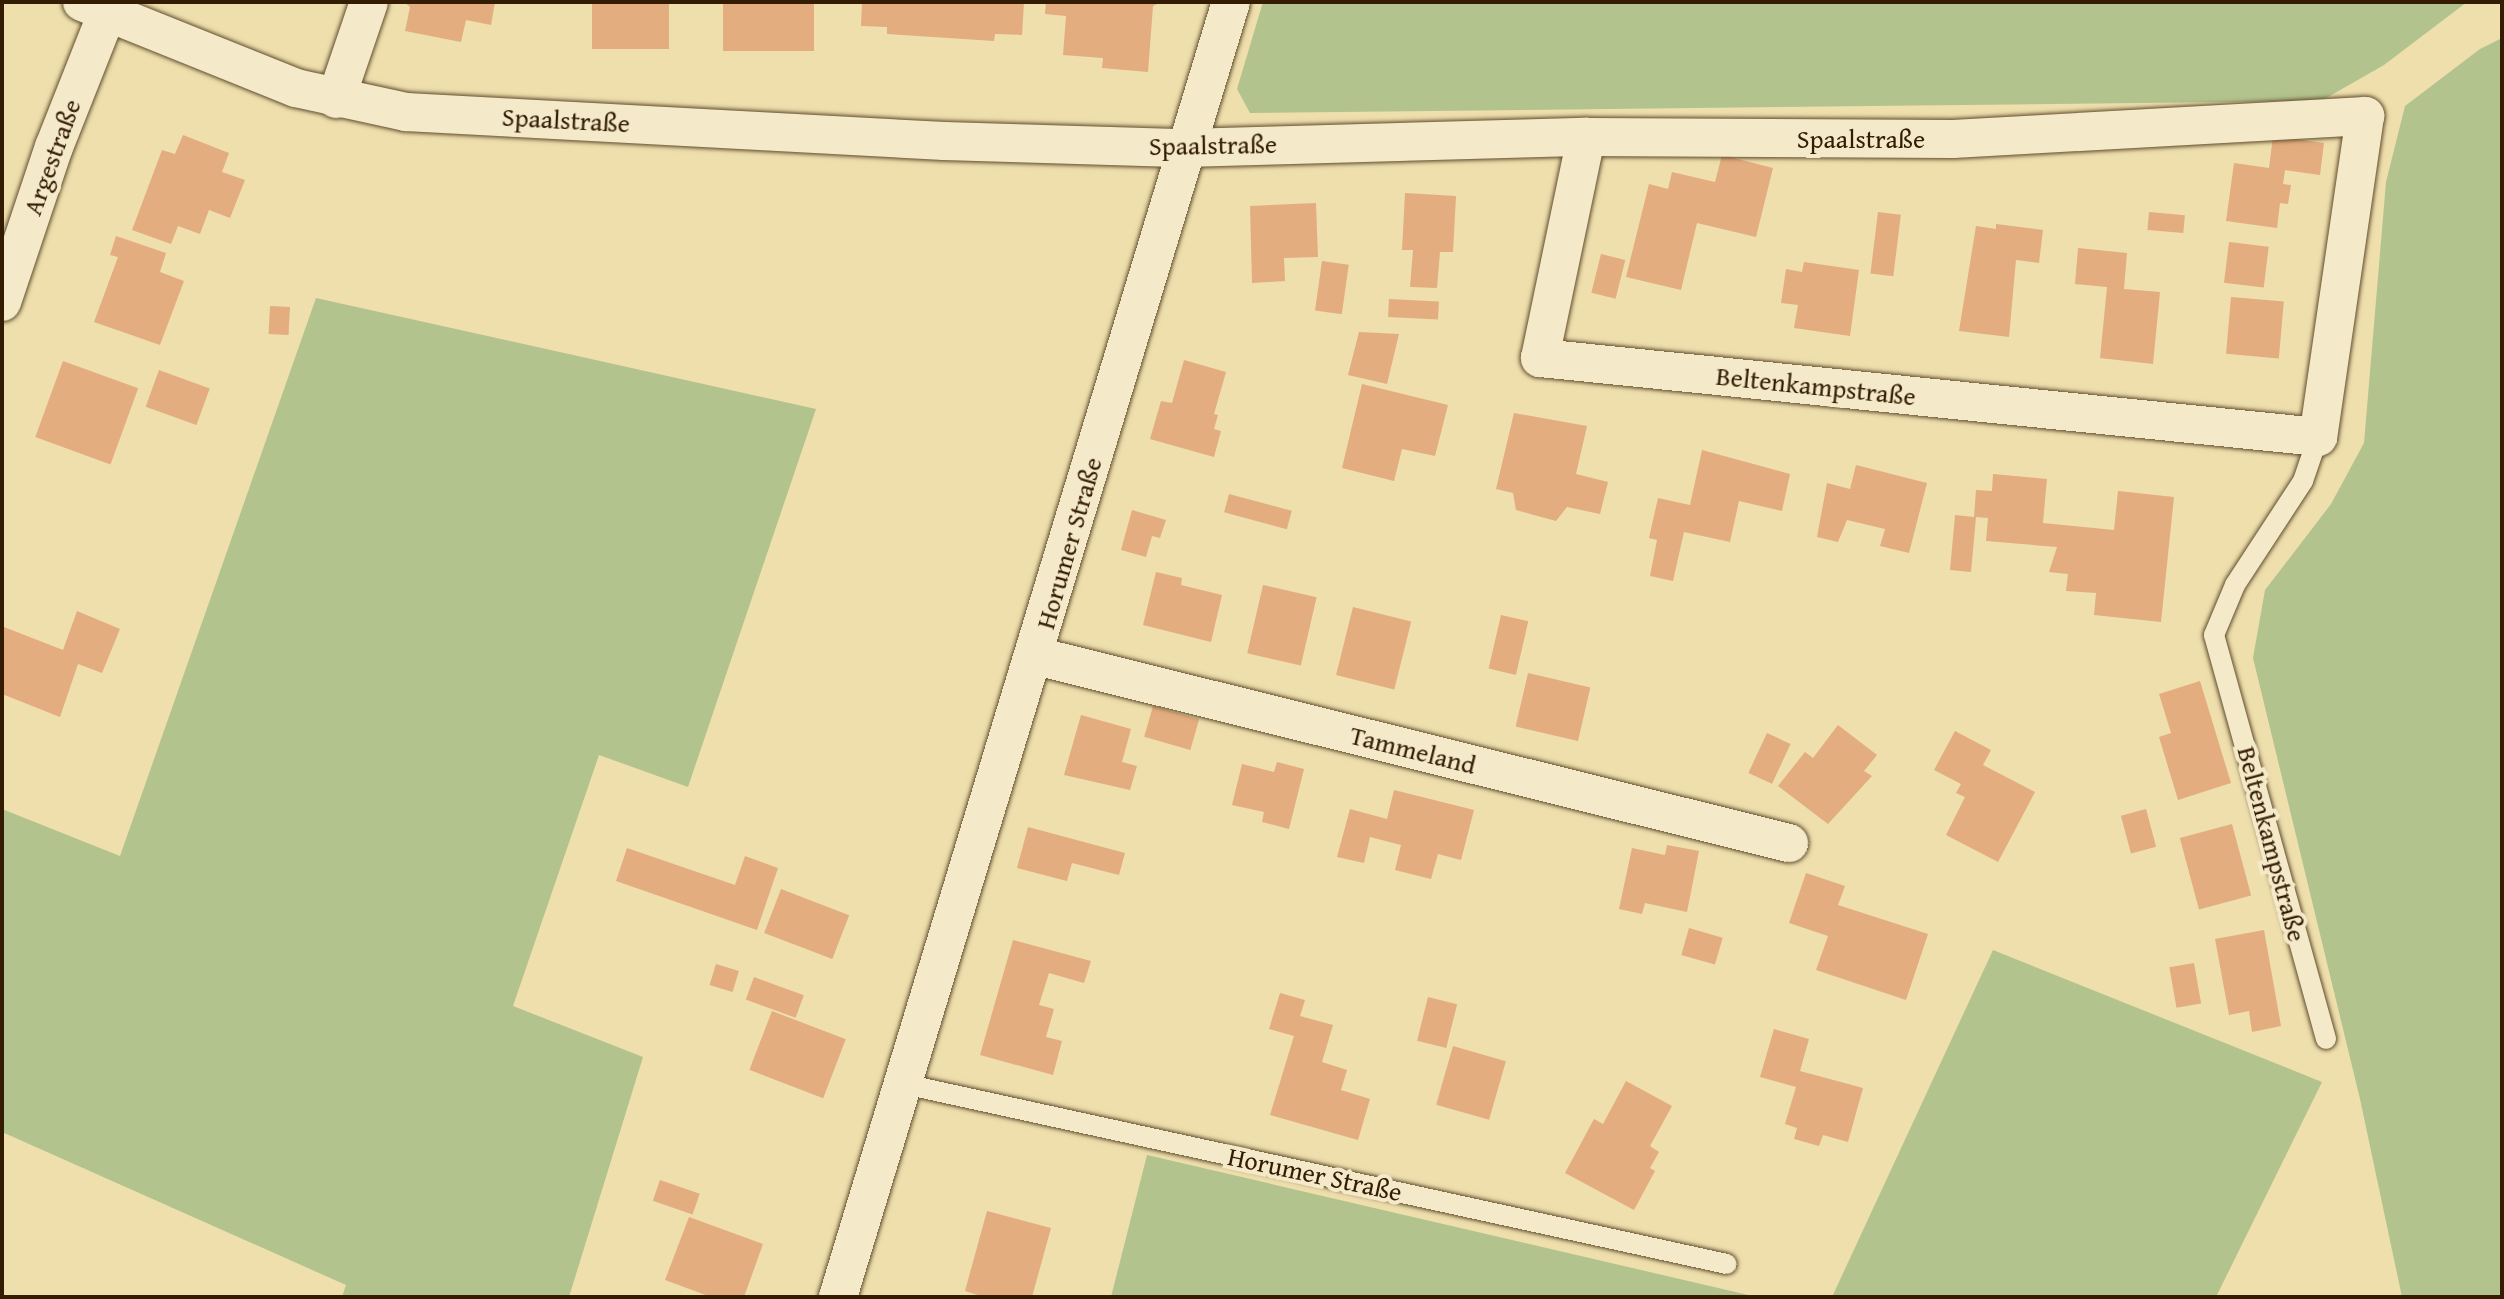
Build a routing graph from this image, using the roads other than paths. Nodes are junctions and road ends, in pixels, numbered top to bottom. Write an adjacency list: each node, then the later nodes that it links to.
1 (369, 2): 4 (street)
2 (1231, 2): 7 (street, Horumer Straße)
3 (94, 8): 4 (street, Spaalstraße); 8 (street, Argestraße)
4 (336, 99): 7 (street, Spaalstraße)
5 (2365, 116): 6 (street, Spaalstraße); 9 (street, Beltenkampstraße)
6 (1586, 137): 7 (street, Spaalstraße); 9 (street, Beltenkampstraße)
7 (1185, 148): 10 (street, Horumer Straße)
8 (2, 302)
9 (2318, 437): 12 (lane, Beltenkampstraße)
10 (1036, 656): 11 (street, Tammeland); 13 (street, Horumer Straße)
11 (1789, 843)
12 (2326, 1039)
13 (904, 1084): 14 (lane, Horumer Straße); 15 (street, Horumer Straße)
14 (1727, 1264)
15 (838, 1297)

